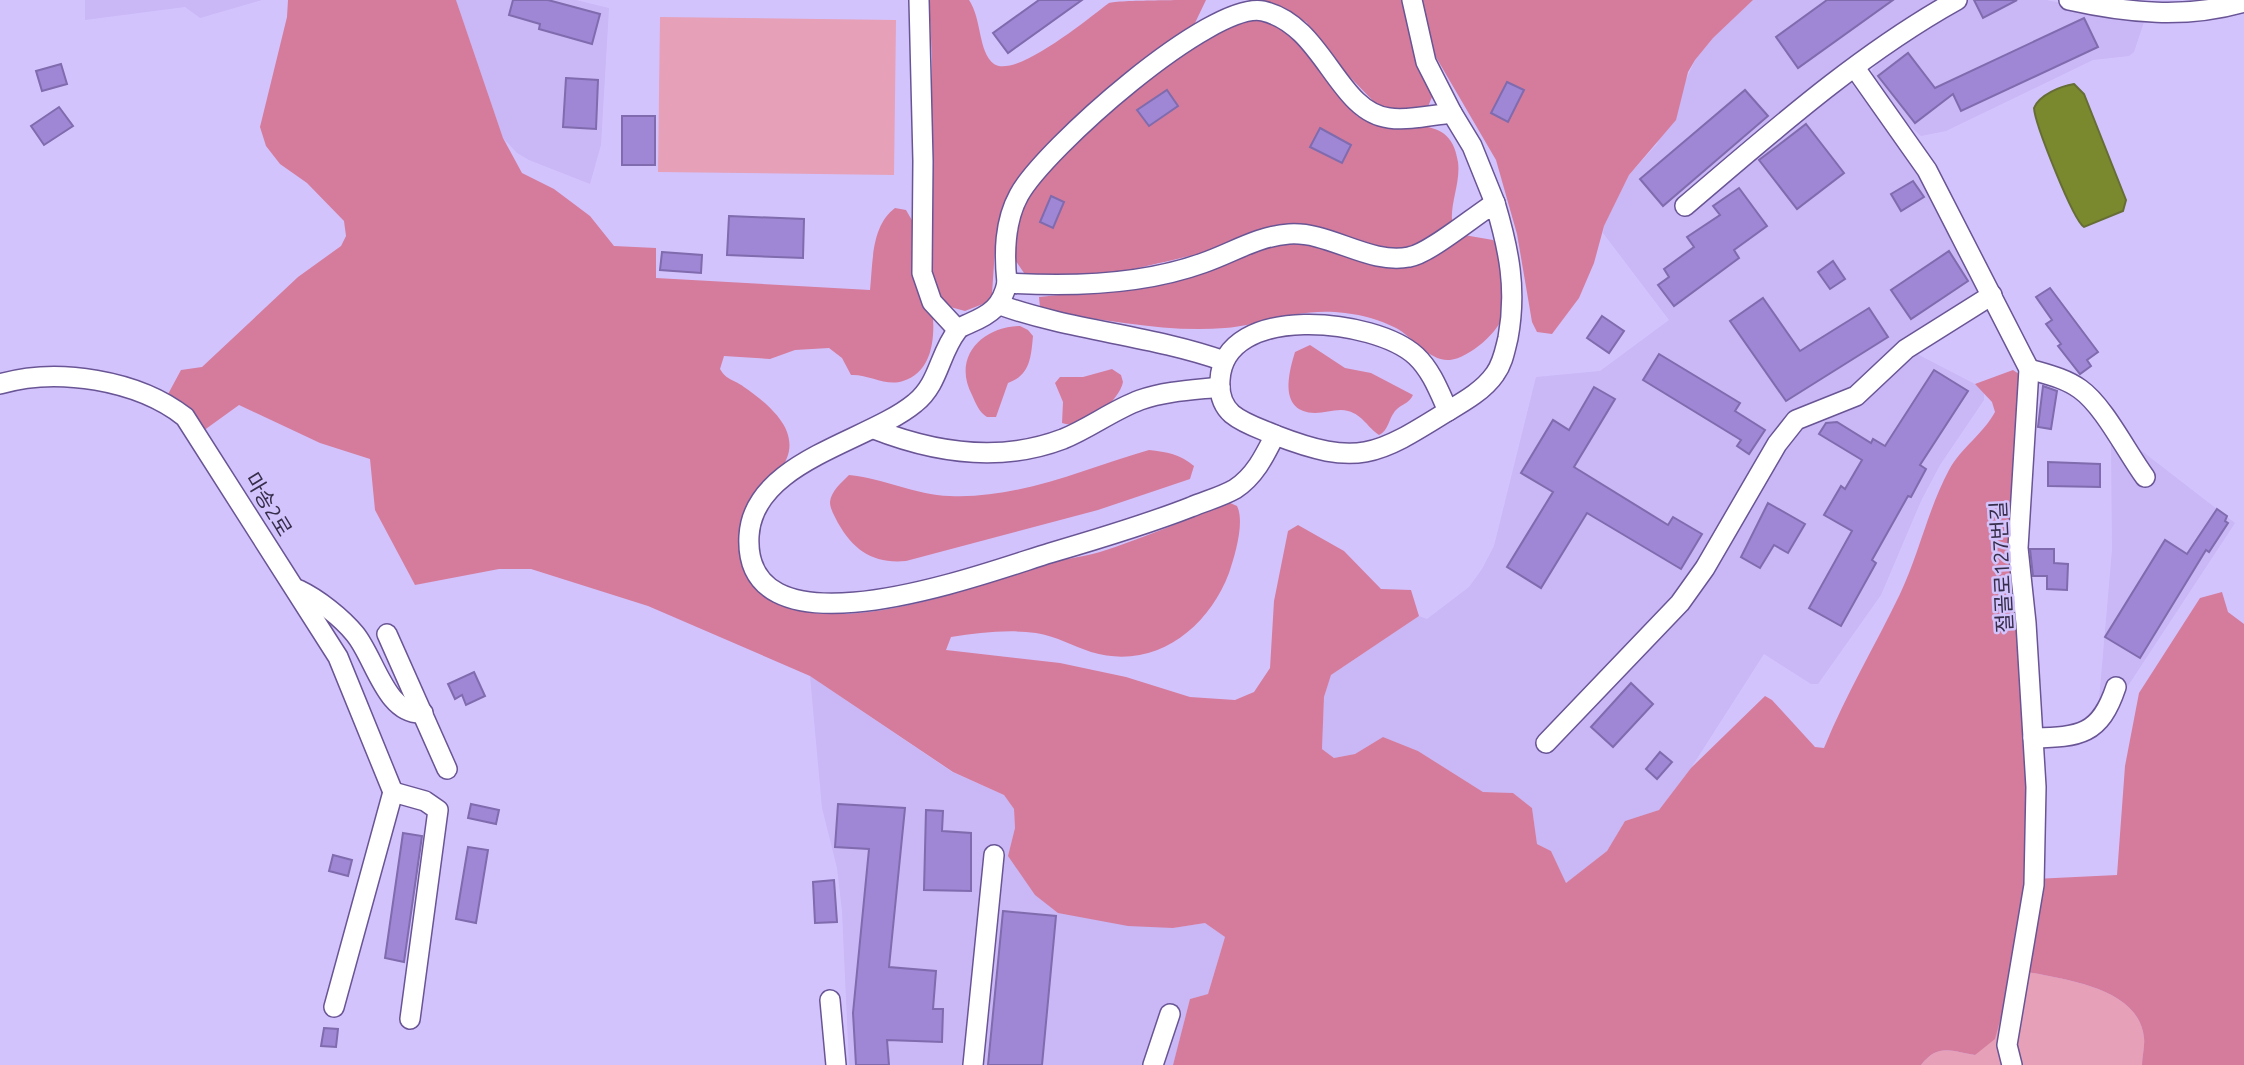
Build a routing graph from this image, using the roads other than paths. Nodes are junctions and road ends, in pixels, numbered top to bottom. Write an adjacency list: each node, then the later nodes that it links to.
1 (919, 0): 15 (street)
2 (1224, 0): 7 (street)
3 (1412, 0): 9 (street)
4 (1957, 0): 8 (street)
5 (2069, 0): 6 (street)
6 (2244, 2)
7 (1221, 20): 9 (street); 12 (street)
8 (1855, 68): 11 (street); 13 (street)
9 (1452, 113): 10 (street)
10 (1494, 204): 12 (street); 20 (street)
11 (1685, 206)
12 (1007, 284): 14 (street)
13 (1992, 295): 17 (street); 29 (street)
14 (1000, 305): 15 (street); 16 (street)
15 (957, 329): 21 (street)
16 (1224, 361): 19 (street); 20 (street)
17 (2029, 369): 23 (street); 28 (street, 절골로127번길)
18 (0, 384): 24 (street, 마송2로)
19 (1220, 387): 21 (street); 22 (street)
20 (1448, 411): 22 (street)
21 (874, 429): 22 (street)
22 (1275, 435)
23 (2145, 477)
24 (295, 589): 27 (street); 31 (street, 마송2로)
25 (387, 634): 27 (street)
26 (2116, 687): 28 (street)
27 (422, 713): 30 (street)
28 (2033, 738): 40 (street, 절골로127번길)
29 (1546, 743)
30 (447, 769)
31 (393, 792): 34 (street); 36 (street)
32 (994, 855): 38 (street)
33 (831, 1000): 37 (street)
34 (334, 1007)
35 (1170, 1014): 39 (street)
36 (410, 1019)
37 (836, 1065)
38 (973, 1065)
39 (1153, 1065)
40 (2012, 1065)

